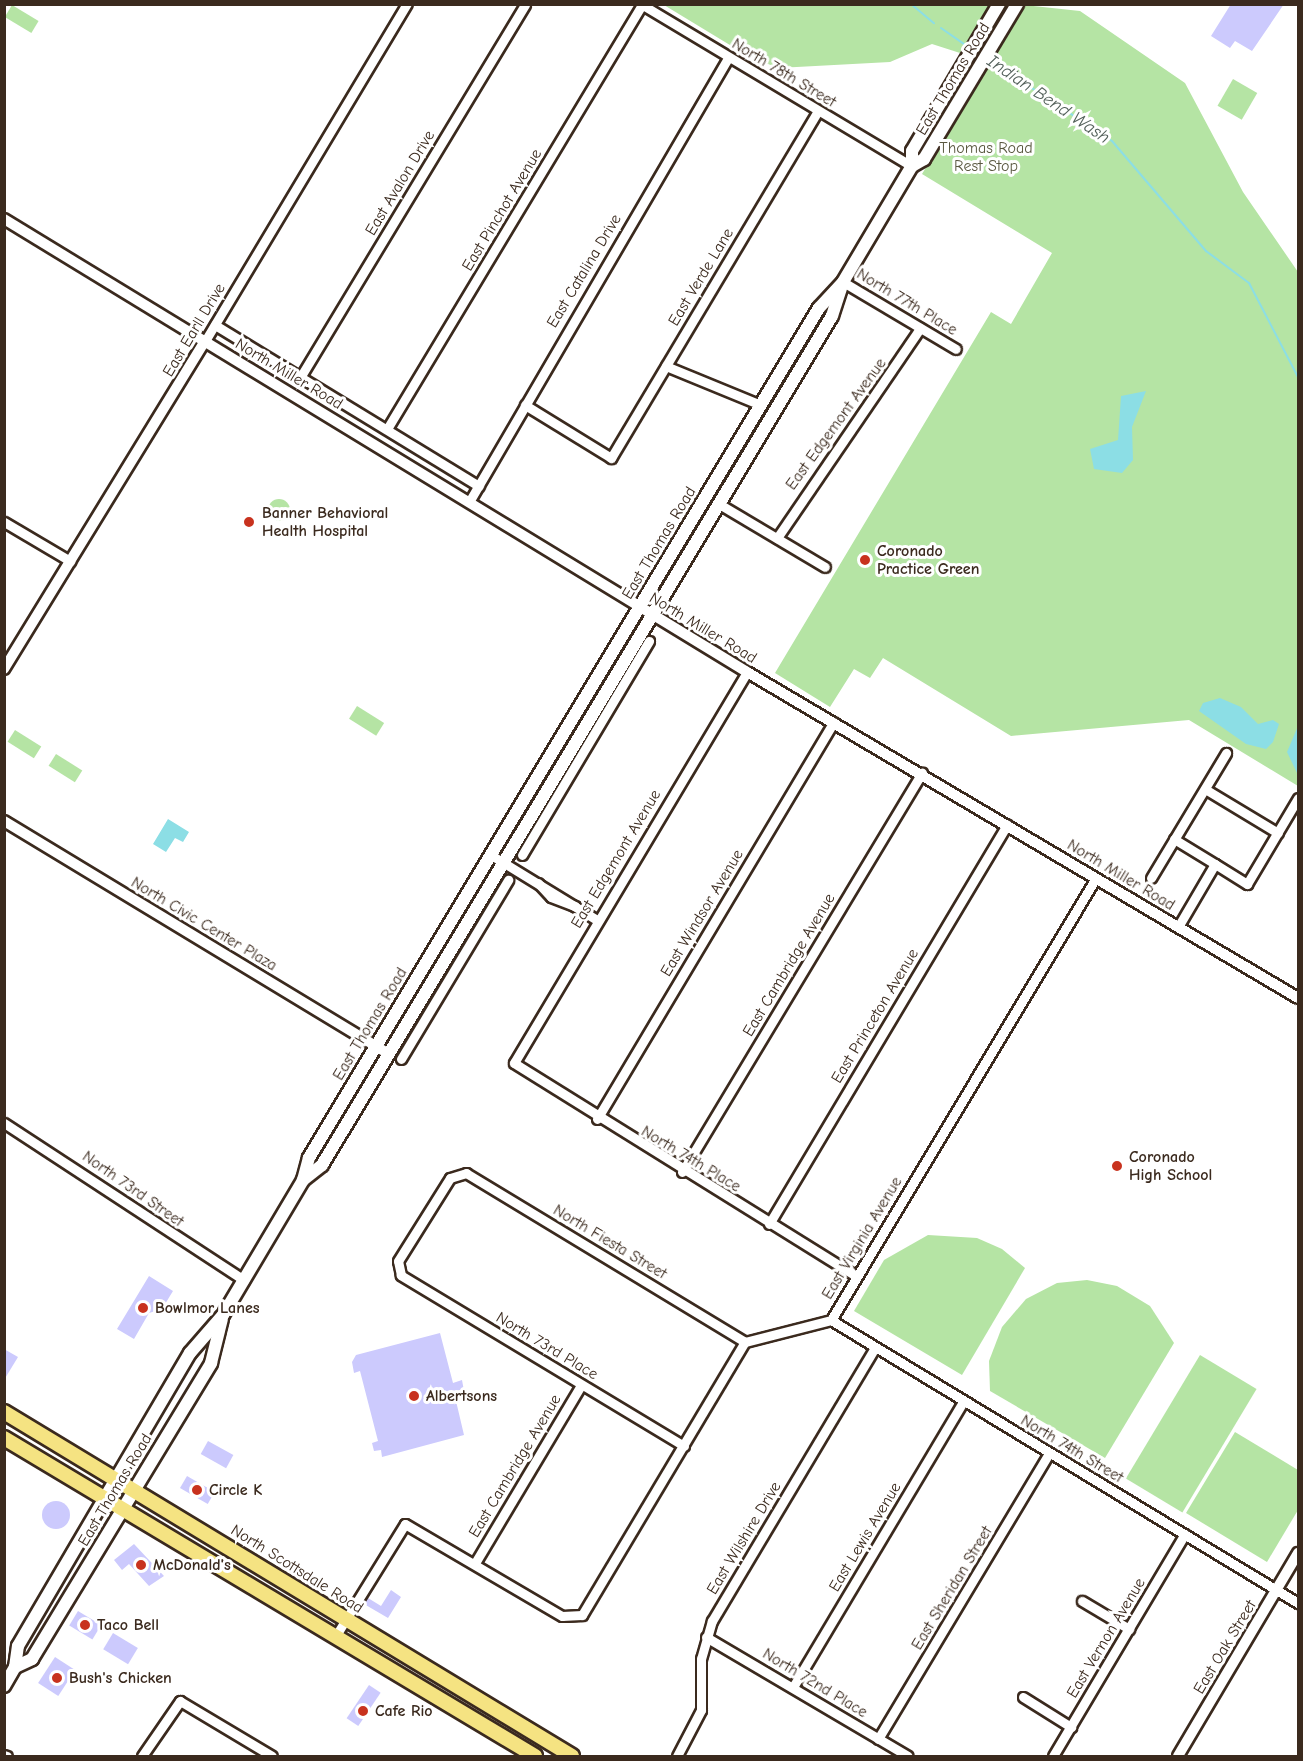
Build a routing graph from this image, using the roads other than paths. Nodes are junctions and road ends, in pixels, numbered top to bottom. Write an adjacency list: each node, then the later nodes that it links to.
1 (407, 4): 11 (street, East Earll Drive)
2 (525, 4): 16 (street, East Avalon Drive)
3 (999, 4): 8 (main road, East Thomas Road)
4 (1017, 4): 8 (main road, East Thomas Road)
5 (641, 5): 6 (street, North 78th Street); 19 (street, East Pinchot Avenue)
6 (728, 58): 7 (street, North 78th Street); 17 (street, East Catalina Drive)
7 (817, 112): 8 (street, North 78th Street); 15 (street, East Verde Lane)
8 (912, 166): 10 (main road, East Thomas Road)
9 (4, 219): 13 (street, North Miller Road)
10 (843, 282): 12 (street, North 77th Place); 18 (main road, East Thomas Road); 22 (main road, East Thomas Road)
11 (214, 325): 13 (street, East Earll Drive); 16 (street, North Miller Road)
12 (920, 328): 14 (street, North 77th Place); 24 (street, East Edgemont Avenue)
13 (205, 341): 21 (street, North Miller Road); 25 (street, East Earll Drive)
14 (956, 349)
15 (666, 366): 17 (street, East Verde Lane); 18 (street)
16 (301, 376): 19 (street, North Miller Road)
17 (525, 405): 20 (street, East Catalina Drive)
18 (761, 405): 27 (main road, East Thomas Road)
19 (387, 429): 20 (street, North Miller Road)
20 (479, 486): 21 (street, East Catalina Drive)
21 (469, 502): 27 (street, North Miller Road)
22 (719, 504): 24 (street); 27 (main road, East Thomas Road)
23 (4, 522): 25 (street)
24 (777, 538): 26 (street)
25 (70, 561): 29 (street, East Earll Drive)
26 (825, 567)
27 (646, 610): 30 (street, North Miller Road); 31 (main road, East Thomas Road); 39 (main road, East Thomas Road)
28 (650, 641): 31 (street, East Thomas Road)
29 (4, 669)
30 (747, 672): 32 (street, North Miller Road); 52 (street, East Edgemont Avenue)
31 (615, 688): 41 (main road, East Thomas Road)
32 (834, 722): 34 (street, North Miller Road); 61 (street, East Windsor Avenue)
33 (1226, 753): 35 (street)
34 (922, 773): 38 (street, North Miller Road); 63 (street, East Cambridge Avenue)
35 (1205, 789): 40 (street); 42 (street)
36 (1299, 798): 40 (street)
37 (4, 821): 57 (street, North Civic Center Plaza)
38 (1007, 824): 47 (street, North Miller Road); 66 (street, East Princeton Avenue)
39 (509, 825): 41 (street); 43 (main road, East Thomas Road)
40 (1278, 833): 46 (street)
41 (527, 836): 44 (street, East Thomas Road); 45 (main road, East Thomas Road)
42 (1174, 839): 46 (street); 48 (street)
43 (491, 855): 45 (street); 50 (main road, East Thomas Road)
44 (522, 855)
45 (504, 862): 51 (main road, East Thomas Road); 52 (street)
46 (1215, 864): 53 (street)
47 (1096, 878): 53 (street, North Miller Road); 67 (street, East Virginia Avenue)
48 (1150, 878)
49 (508, 880): 51 (street, East Thomas Road)
50 (472, 887): 51 (street); 57 (main road, East Thomas Road)
51 (490, 897): 54 (main road, East Thomas Road); 56 (street, East Thomas Road)
52 (597, 920): 60 (street, East Edgemont Avenue)
53 (1178, 927): 55 (street, North Miller Road)
54 (423, 996): 56 (street, East Thomas Road); 58 (main road, East Thomas Road)
55 (1299, 998)
56 (435, 1003): 59 (street, East Thomas Road)
57 (376, 1046): 58 (street, North Civic Center Plaza); 65 (main road, East Thomas Road)
58 (388, 1054): 65 (main road, East Thomas Road)
59 (401, 1059)
60 (514, 1064): 61 (street, North 74th Place)
61 (597, 1119): 63 (street, North 74th Place)
62 (4, 1123): 68 (street, North 73rd Street)
63 (682, 1172): 66 (street, North 74th Place)
64 (457, 1173): 71 (street, North Fiesta Street); 73 (street, North 73rd Place)
65 (303, 1180): 68 (main road, East Thomas Road)
66 (769, 1224): 67 (street, North 74th Place)
67 (856, 1276): 70 (street, East Virginia Avenue)
68 (244, 1280): 69 (main road, East Thomas Road)
69 (223, 1315): 79 (main road, East Thomas Road); 80 (main road, East Thomas Road)
70 (831, 1320): 71 (street, East Virginia Avenue); 72 (street, North 74th Street)
71 (745, 1342): 77 (street)
72 (875, 1348): 74 (street, North 74th Street); 94 (street, East Wilshire Drive)
73 (581, 1385): 77 (street, North 73rd Place); 85 (street, East Cambridge Avenue)
74 (963, 1402): 78 (street, North 74th Street); 97 (street, East Lewis Avenue)
75 (4, 1412): 79 (main road, North Scottsdale Road)
76 (4, 1437): 81 (main road)
77 (684, 1446): 85 (street)
78 (1049, 1453): 83 (street, North 74th Street); 100 (street, East Sheridan Street)
79 (115, 1477): 80 (main road, North Scottsdale Road); 81 (main road, East Thomas Road)
80 (135, 1489): 82 (main road, East Thomas Road); 87 (main road, North Scottsdale Road)
81 (103, 1498): 82 (main road); 95 (main road, East Thomas Road)
82 (122, 1510): 90 (main road); 95 (main road, East Thomas Road)
83 (1185, 1534): 86 (street, North 74th Street); 92 (street, East Vernon Avenue)
84 (1299, 1553): 86 (street, East Oak Street)
85 (475, 1563): 91 (street)
86 (1276, 1590): 89 (street, North 74th Street); 108 (street, East Oak Street)
87 (303, 1592): 90 (main road); 91 (main road, North Scottsdale Road)
88 (1082, 1601): 92 (street)
89 (1299, 1604)
90 (291, 1610): 93 (main road)
91 (346, 1620): 93 (street); 101 (main road, North Scottsdale Road)
92 (1129, 1629): 99 (street, East Vernon Avenue)
93 (335, 1637): 104 (main road)
94 (706, 1637): 97 (street, North 72nd Place); 105 (street, East Wilshire Drive)
95 (15, 1668): 96 (main road, East Thomas Road)
96 (4, 1686)
97 (793, 1688): 100 (street, North 72nd Place)
98 (1023, 1697): 99 (street)
99 (1071, 1727): 107 (street, East Vernon Avenue)
100 (878, 1739): 106 (street, North 72nd Place)
101 (563, 1754)
102 (142, 1756): 103 (street)
103 (272, 1756)
104 (535, 1756)
105 (677, 1756)
106 (908, 1756)
107 (1053, 1756)
108 (1178, 1756)

